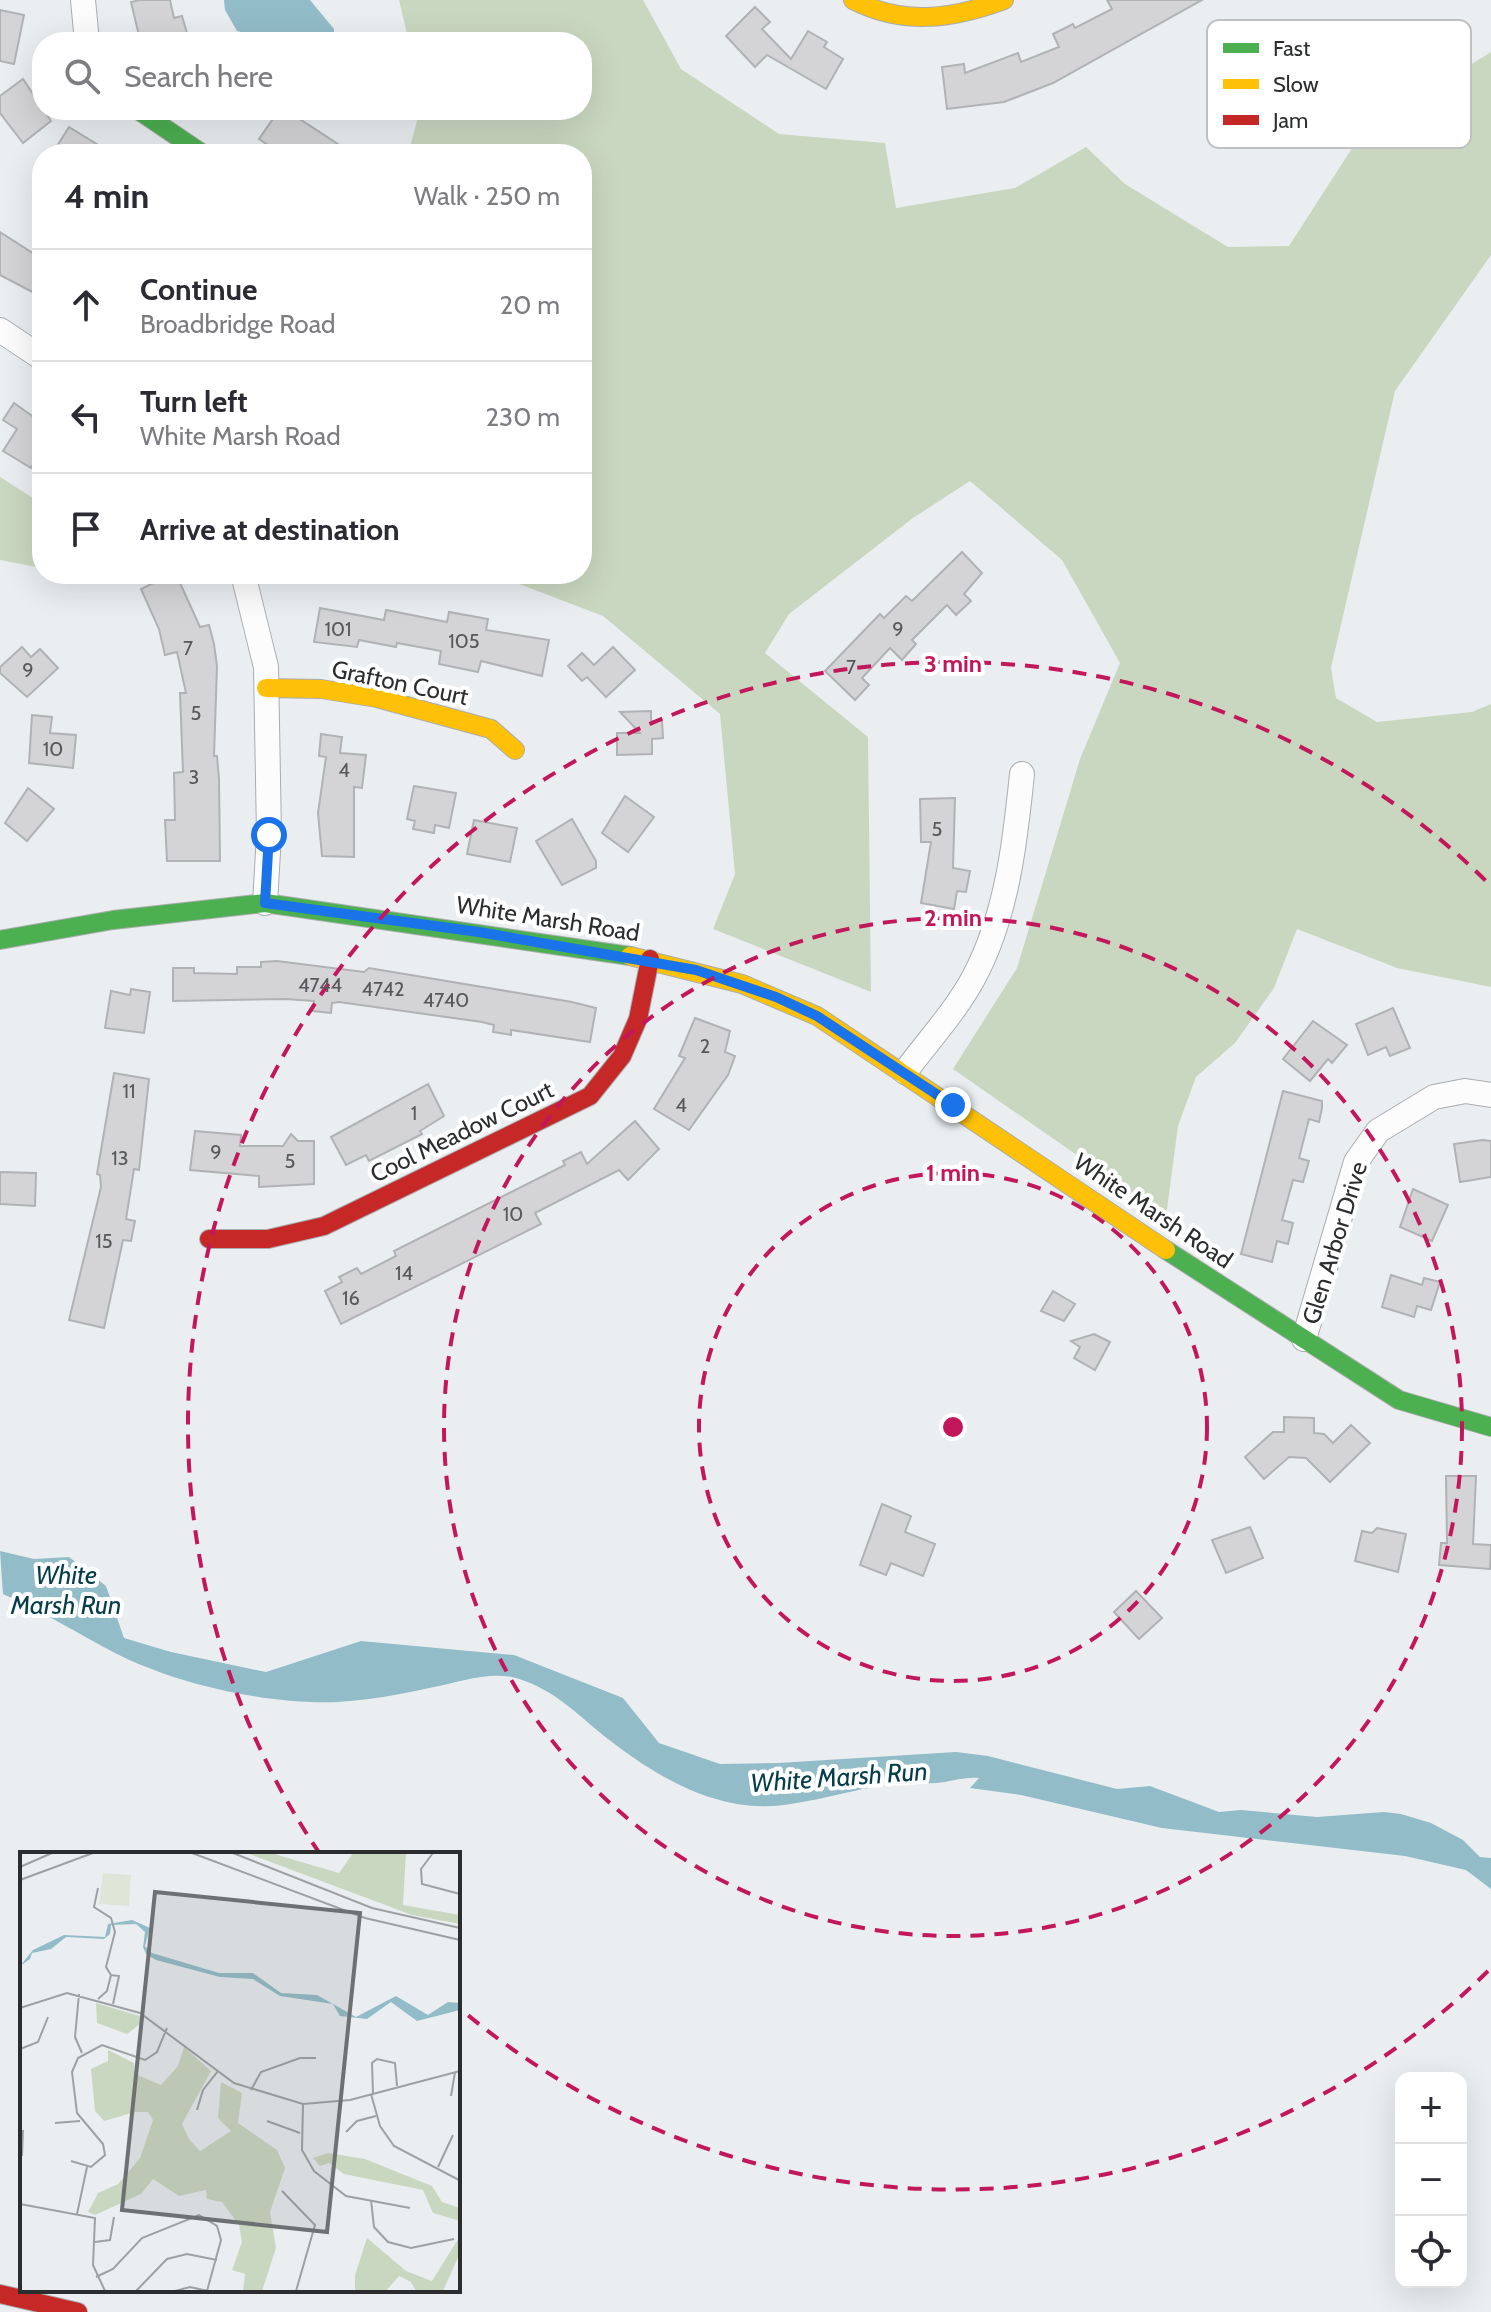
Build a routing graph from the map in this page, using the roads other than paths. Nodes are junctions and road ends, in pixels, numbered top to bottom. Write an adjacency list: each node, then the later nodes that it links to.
1 (83, 0): 4 (street)
2 (853, 0): 3 (main road)
3 (1004, 0)
4 (86, 32)
5 (153, 120): 6 (main road)
6 (188, 144)
7 (0, 330): 8 (street)
8 (32, 351)
9 (245, 584): 10 (street)
10 (266, 688): 11 (main road, Grafton Court); 13 (street)
11 (515, 750)
12 (1022, 774): 16 (street)
13 (265, 903): 14 (main road, White Marsh Road); 15 (main road, White Marsh Road)
14 (0, 940)
15 (650, 959): 16 (main road, White Marsh Road); 18 (main road, Cool Meadow Court)
16 (905, 1072): 19 (main road, White Marsh Road)
17 (1491, 1095): 19 (street, Glen Arbor Drive)
18 (209, 1239)
19 (1304, 1339): 20 (main road, White Marsh Road)
20 (1491, 1427)
21 (0, 2294): 22 (main road)
22 (78, 2312)

